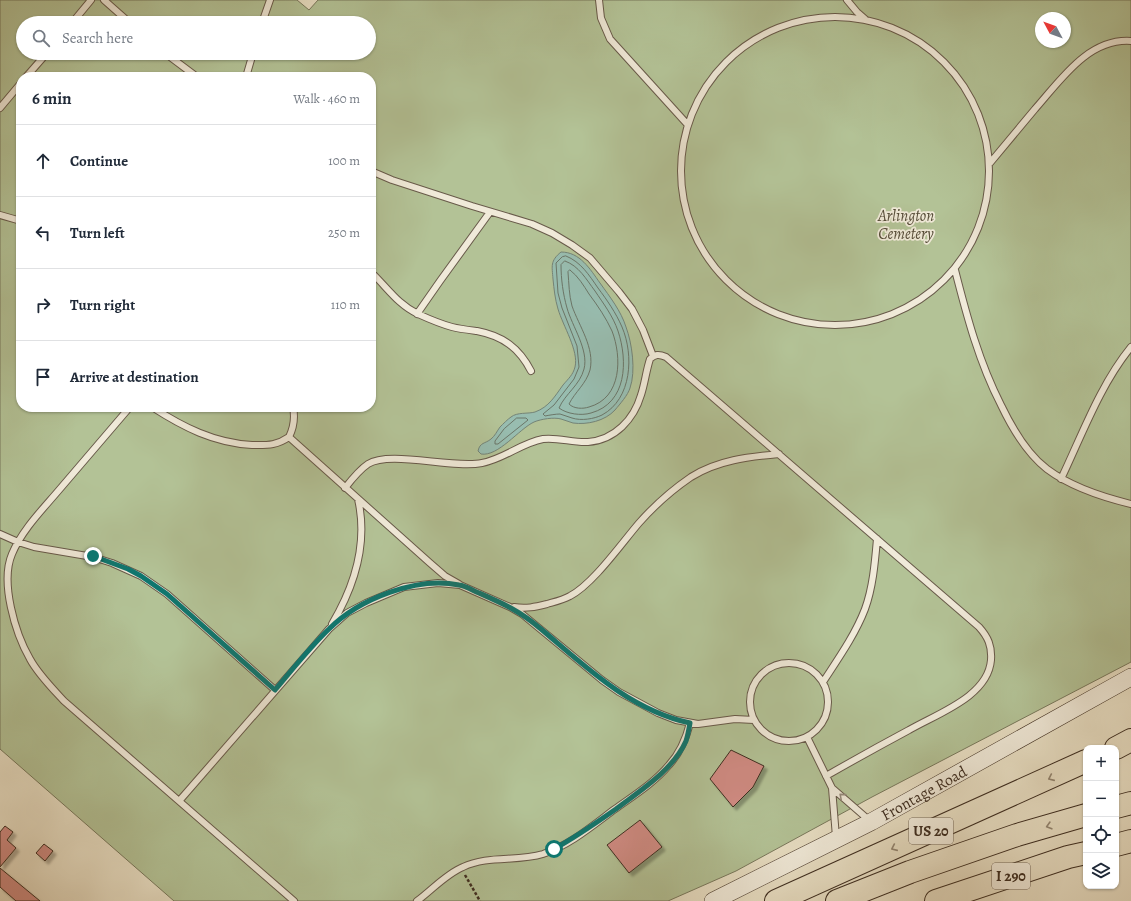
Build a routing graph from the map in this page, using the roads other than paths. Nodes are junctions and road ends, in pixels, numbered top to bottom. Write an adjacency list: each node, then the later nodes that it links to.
1 (91, 0): 6 (lane)
2 (104, 0): 7 (lane)
3 (270, 0): 8 (lane)
4 (599, 0): 19 (lane)
5 (847, 0): 9 (lane)
6 (78, 16)
7 (122, 16)
8 (264, 16)
9 (866, 20): 19 (lane); 20 (lane)
10 (1131, 41): 20 (lane)
11 (41, 60): 14 (lane)
12 (174, 60): 15 (lane)
13 (251, 60): 16 (lane)
14 (30, 72)
15 (190, 72)
16 (247, 72)
17 (16, 90): 18 (lane)
18 (0, 108)
19 (688, 125): 25 (lane)
20 (990, 163): 25 (lane)
21 (376, 173): 22 (lane)
22 (490, 212): 27 (lane); 29 (lane)
23 (0, 215): 24 (lane)
24 (16, 220)
25 (955, 270): 36 (lane)
26 (376, 278): 27 (lane)
27 (418, 314): 30 (lane)
28 (1131, 347): 36 (lane)
29 (653, 356): 35 (lane); 37 (lane)
30 (531, 372)
31 (126, 412): 42 (lane)
32 (160, 412): 34 (lane)
33 (293, 412): 34 (lane)
34 (289, 436): 37 (lane)
35 (779, 454): 41 (lane); 44 (lane)
36 (1061, 479): 39 (lane)
37 (345, 488): 38 (lane)
38 (358, 499): 43 (lane); 45 (lane)
39 (1131, 504)
40 (0, 534): 42 (lane)
41 (877, 539): 47 (lane); 55 (lane)
42 (18, 542): 48 (lane); 57 (lane)
43 (460, 585): 44 (lane); 45 (lane)
44 (510, 607): 50 (lane)
45 (329, 629): 48 (lane)
46 (1131, 677): 61 (street, Frontage Road)
47 (823, 682): 49 (lane); 51 (lane)
48 (275, 690): 57 (lane)
49 (754, 720): 50 (lane); 51 (lane)
50 (690, 723): 67 (lane)
51 (807, 737): 55 (lane)
52 (1131, 740): 53 (highway)
53 (1119, 746)
54 (1083, 763): 69 (highway, US 20, one-way to 69)
55 (826, 776): 56 (lane)
56 (832, 788): 61 (lane, one-way to 56); 62 (lane)
57 (180, 800): 66 (lane)
58 (1131, 803): 59 (highway)
59 (1119, 806)
60 (1083, 816): 70 (highway, I 290, one-way to 70)
61 (871, 822): 62 (street, Frontage Road)
62 (836, 840): 68 (street, Frontage Road)
63 (1131, 841): 64 (highway)
64 (1119, 844)
65 (1083, 854): 71 (highway, I 290)
66 (294, 901)
67 (417, 901)
68 (712, 901)
69 (776, 901)
70 (837, 901)
71 (936, 901)

